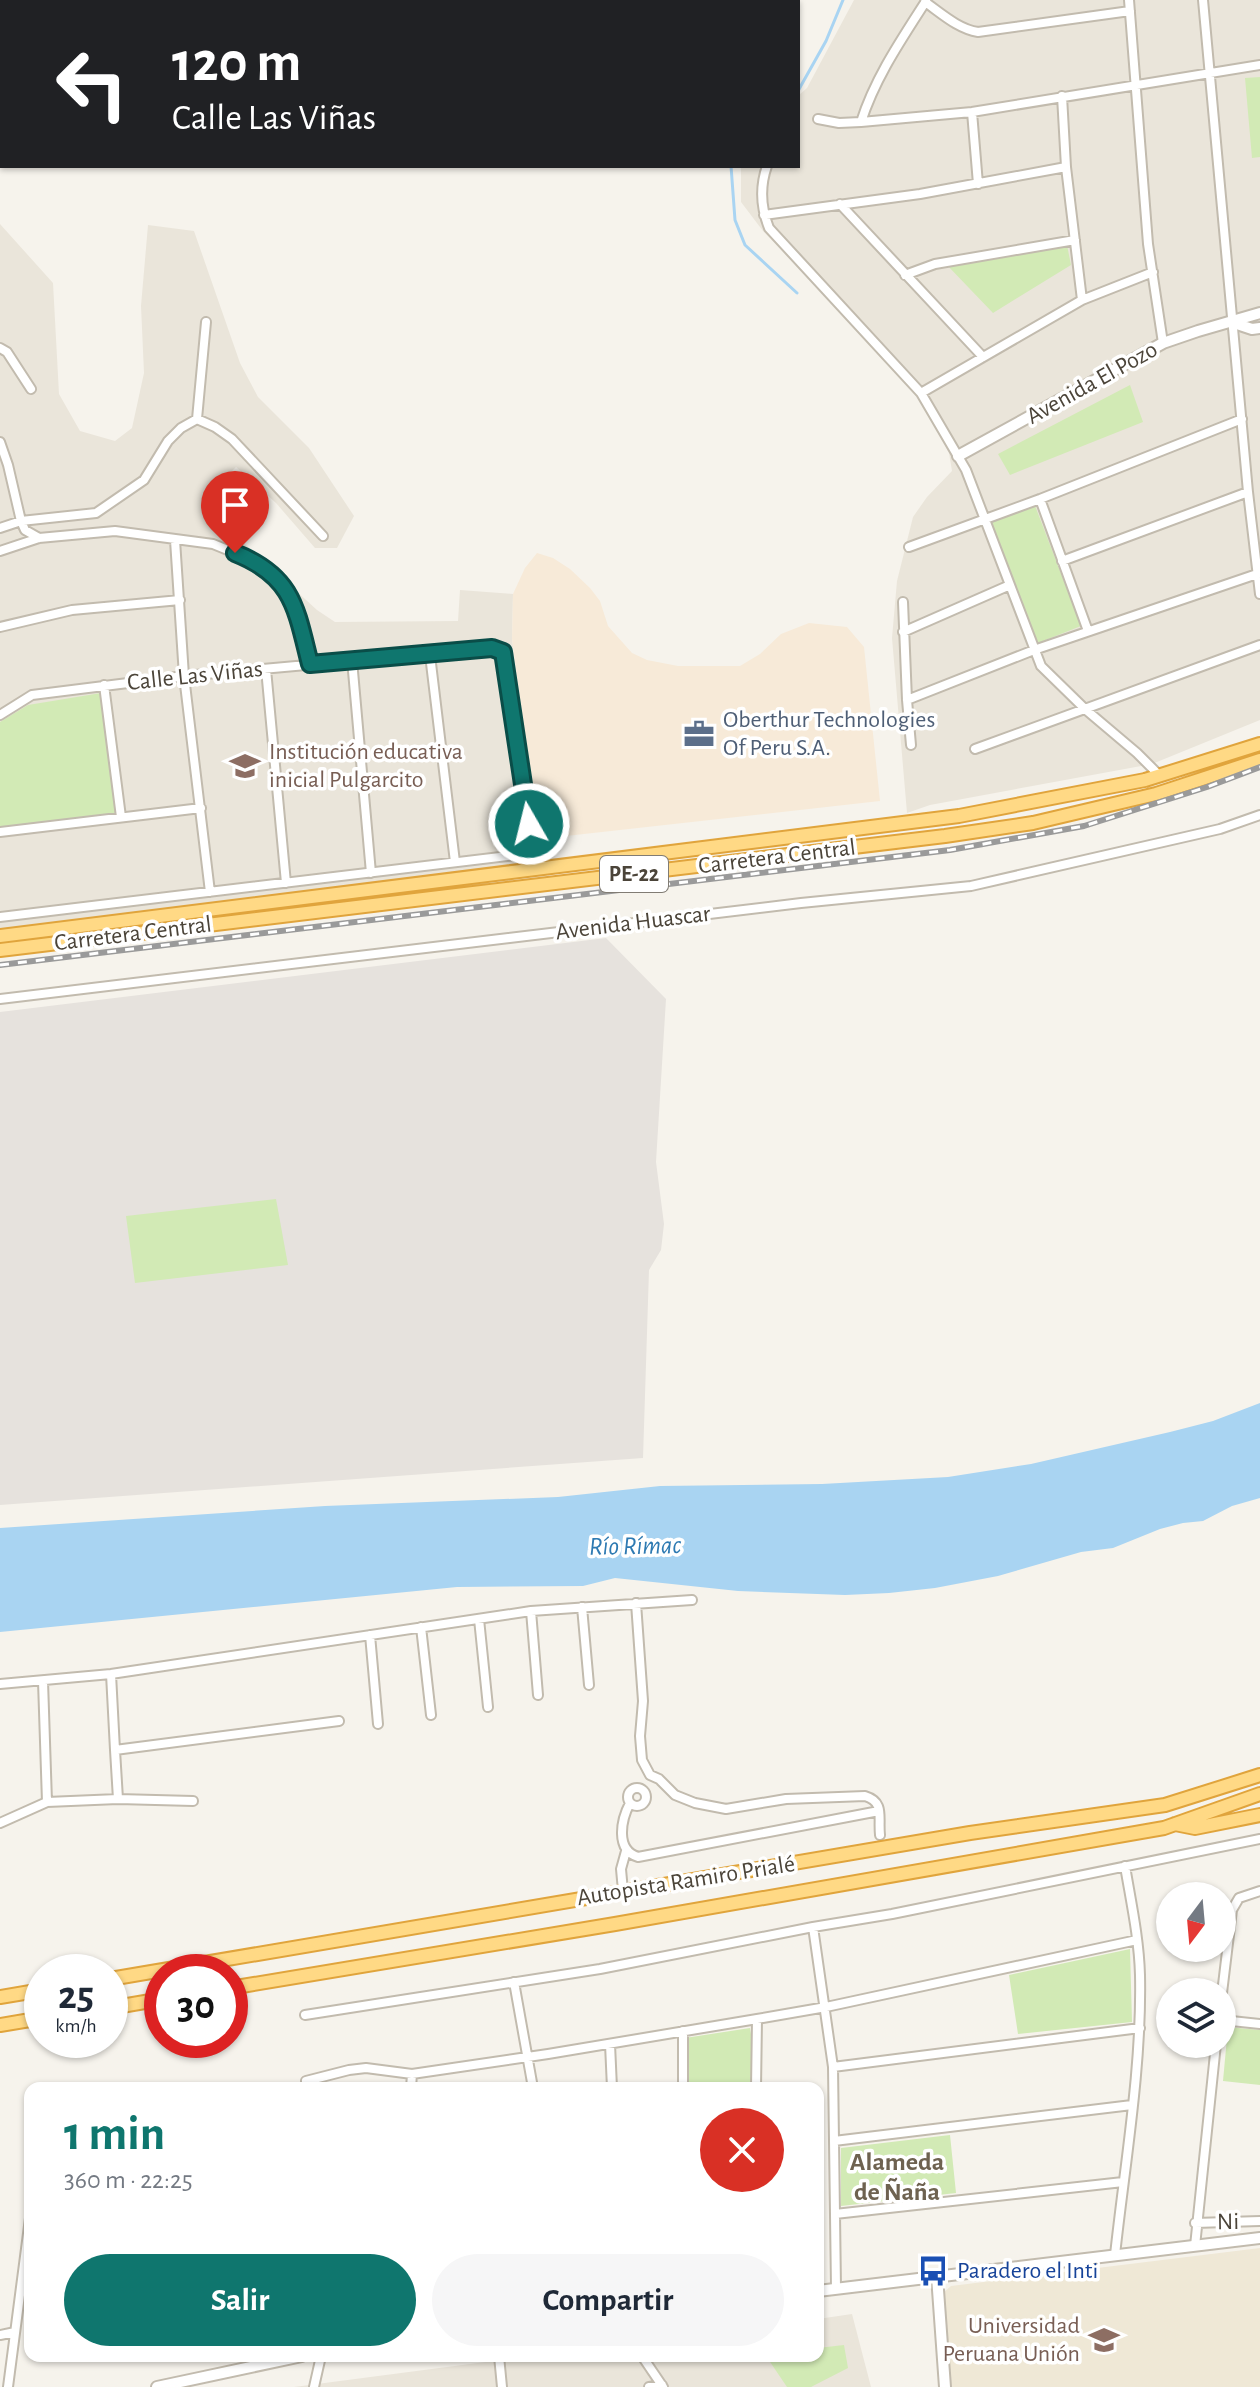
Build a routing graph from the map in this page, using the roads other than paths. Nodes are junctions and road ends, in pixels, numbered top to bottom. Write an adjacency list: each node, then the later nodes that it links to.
1 (1129, 0): 4 (street)
2 (1203, 0): 6 (street)
3 (926, 1): 4 (street); 11 (street)
4 (1130, 11): 7 (street)
5 (1260, 65): 6 (street)
6 (1209, 73): 7 (street); 23 (street)
7 (1135, 84): 8 (street); 18 (street)
8 (1062, 96): 9 (street); 12 (street)
9 (972, 112): 11 (street); 14 (street)
10 (818, 119): 11 (street)
11 (861, 122)
12 (1066, 167): 14 (street); 17 (street)
13 (766, 168): 16 (street)
14 (978, 184): 15 (street)
15 (840, 204): 16 (street); 19 (street)
16 (764, 215): 29 (street)
17 (1075, 240): 19 (street); 20 (street)
18 (1153, 272): 20 (street); 25 (street)
19 (905, 275): 27 (street)
20 (1082, 300): 27 (street)
21 (1260, 313): 23 (street, Avenida El Pozo)
22 (206, 322): 30 (street)
23 (1231, 322): 24 (street, Avenida El Pozo); 25 (street, Avenida El Pozo); 31 (street)
24 (1260, 328)
25 (1163, 343): 33 (street, Avenida El Pozo)
26 (0, 348): 28 (street)
27 (983, 357): 29 (street)
28 (31, 389)
29 (921, 393): 33 (street)
30 (197, 419): 37 (street); 39 (street)
31 (1242, 419): 34 (street); 35 (street)
32 (0, 442): 37 (street)
33 (958, 456): 36 (street)
34 (1248, 492): 44 (street); 45 (street)
35 (1040, 499): 36 (street); 44 (street)
36 (985, 519): 42 (street); 46 (street)
37 (21, 521): 38 (street); 40 (street)
38 (0, 528)
39 (323, 536)
40 (39, 538): 41 (street); 43 (street)
41 (175, 540): 48 (street); 57 (street)
42 (909, 547)
43 (0, 551)
44 (1062, 561): 51 (street)
45 (1257, 574): 47 (street); 51 (street)
46 (1010, 585): 52 (street); 54 (street)
47 (1260, 594)
48 (180, 600): 50 (street); 59 (street)
49 (903, 602): 52 (street)
50 (0, 627)
51 (1088, 631): 54 (street)
52 (903, 632): 61 (street)
53 (1260, 645): 62 (street)
54 (1034, 650): 61 (street); 62 (street)
55 (430, 655): 56 (street, Calle Las Viñas); 73 (street, Calle Las Viñas); 74 (street)
56 (352, 660): 57 (street, Calle Las Viñas); 76 (street)
57 (310, 664): 58 (street, Calle Las Viñas)
58 (266, 669): 59 (street, Calle Las Viñas); 78 (street)
59 (184, 676): 60 (street, Calle Las Viñas); 69 (street)
60 (104, 685): 63 (street, Calle Las Viñas); 71 (street)
61 (907, 700): 65 (street)
62 (1085, 709): 66 (street); 68 (street)
63 (0, 715)
64 (1260, 744): 68 (highway, Carretera Central / PE-22)
65 (911, 745)
66 (975, 749)
67 (1260, 760): 80 (highway, Carretera Central / PE-22)
68 (1160, 776): 75 (highway, Carretera Central / PE-22)
69 (201, 808): 71 (street); 79 (street)
70 (1260, 815): 84 (street, Avenida Huascar)
71 (121, 817): 72 (street)
72 (0, 832)
73 (533, 853): 74 (street); 75 (street)
74 (455, 862): 76 (street)
75 (535, 868): 77 (highway, Carretera Central / PE-22)
76 (371, 873): 78 (street)
77 (458, 880): 80 (highway); 82 (highway, Carretera Central / PE-22)
78 (286, 883): 79 (street)
79 (210, 892): 81 (street)
80 (461, 895): 83 (highway, Carretera Central / PE-22)
81 (0, 917)
82 (0, 936)
83 (0, 950)
84 (0, 999)
85 (692, 1600): 86 (street)
86 (636, 1603): 87 (street); 108 (street)
87 (582, 1607): 88 (street); 95 (street)
88 (531, 1611): 89 (street); 96 (street)
89 (479, 1619): 90 (street); 97 (street)
90 (421, 1627): 91 (street); 98 (street)
91 (370, 1635): 92 (street); 100 (street)
92 (111, 1674): 93 (street); 101 (street)
93 (43, 1681): 94 (street); 106 (street)
94 (0, 1684)
95 (589, 1685)
96 (538, 1695)
97 (488, 1707)
98 (431, 1715)
99 (339, 1721): 101 (street)
100 (378, 1724)
101 (115, 1750): 104 (street)
102 (1260, 1775): 116 (highway, Autopista Ramiro Prialé)
103 (1260, 1794): 111 (highway, Autopista Ramiro Prialé)
104 (118, 1799): 105 (street); 106 (street)
105 (193, 1801)
106 (47, 1802): 110 (street)
107 (630, 1803): 114 (street)
108 (879, 1811): 112 (street); 114 (street)
109 (1260, 1815): 111 (highway)
110 (0, 1823)
111 (1175, 1824): 123 (highway, Autopista Ramiro Prialé)
112 (880, 1835)
113 (1260, 1839): 115 (street)
114 (626, 1851): 116 (street)
115 (1125, 1866): 118 (street); 119 (street)
116 (623, 1891): 120 (highway, Autopista Ramiro Prialé)
117 (1260, 1891): 121 (street)
118 (813, 1927): 122 (street); 126 (street)
119 (1137, 1940): 126 (street); 133 (street)
120 (128, 1976)
121 (1224, 1978)
122 (514, 1982): 127 (street); 136 (street)
123 (248, 1985)
124 (24, 1993): 125 (highway)
125 (0, 1997)
126 (826, 2007): 128 (street); 138 (street)
127 (305, 2015)
128 (757, 2019): 134 (street); 145 (street)
129 (24, 2021): 132 (highway)
130 (1236, 2021): 131 (street)
131 (1260, 2024)
132 (0, 2025)
133 (1140, 2028): 138 (street); 146 (street)
134 (683, 2031): 135 (street); 144 (street)
135 (610, 2044): 136 (street); 143 (street)
136 (529, 2057): 139 (street); 142 (street)
137 (1214, 2058): 151 (street)
138 (833, 2067): 147 (street)
139 (412, 2074): 140 (street); 141 (street)
140 (306, 2081)
141 (411, 2082)
142 (532, 2082)
143 (612, 2082)
144 (683, 2082)
145 (756, 2082)
146 (1132, 2105): 147 (street); 148 (street)
147 (834, 2141): 149 (street)
148 (1123, 2182): 149 (street); 154 (street)
149 (835, 2214): 157 (street)
150 (1260, 2221): 151 (street, Ni)
151 (1195, 2223): 153 (street)
152 (1260, 2238): 153 (street)
153 (1195, 2246): 154 (street)
154 (1115, 2255): 156 (street)
155 (24, 2264): 159 (street)
156 (937, 2276): 157 (street); 171 (street)
157 (836, 2288): 158 (street)
158 (824, 2290)
159 (15, 2332): 160 (street); 166 (street)
160 (0, 2335)
161 (274, 2362): 167 (street)
162 (320, 2362): 168 (street)
163 (500, 2362): 169 (street)
164 (646, 2362): 165 (street)
165 (663, 2386): 170 (street)
166 (8, 2387)
167 (157, 2387)
168 (314, 2387)
169 (502, 2387)
170 (649, 2387)
171 (945, 2387)

